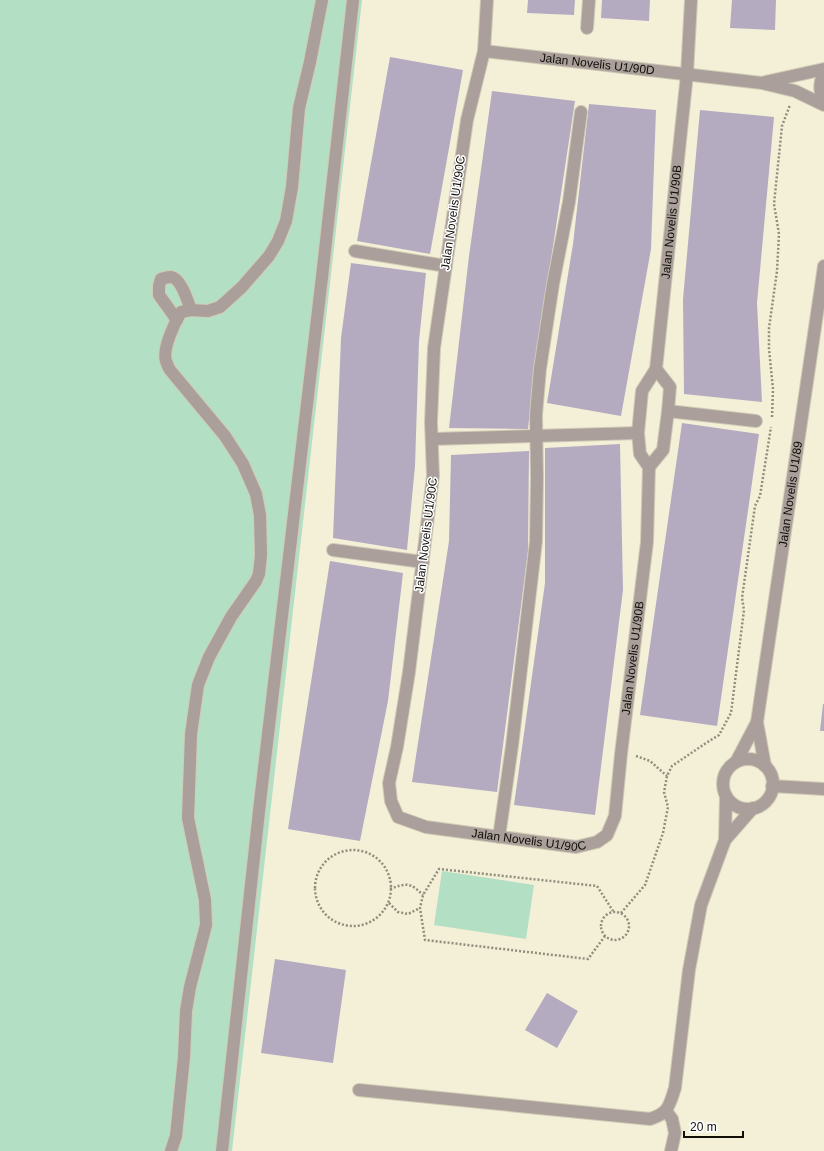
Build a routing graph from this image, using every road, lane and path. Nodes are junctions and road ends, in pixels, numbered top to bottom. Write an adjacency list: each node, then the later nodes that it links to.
1 (322, 0): 18 (street)
2 (353, 0): 51 (street)
3 (487, 0): 7 (street)
4 (589, 0): 6 (street)
5 (691, 0): 9 (street, Jalan Novelis U1/90B)
6 (587, 28)
7 (484, 51): 9 (street, Jalan Novelis U1/90D); 16 (street, Jalan Novelis U1/90C)
8 (824, 69): 11 (street, Jalan Novelis U1/90D)
9 (687, 74): 11 (street, Jalan Novelis U1/90D); 20 (street, Jalan Novelis U1/90B)
10 (824, 74): 13 (street)
11 (762, 83): 12 (street, Jalan Novelis U1/90D)
12 (795, 91): 13 (street, Jalan Novelis U1/90D); 33 (path)
13 (824, 104)
14 (581, 112): 24 (street)
15 (355, 251): 16 (street)
16 (446, 266): 25 (street, Jalan Novelis U1/90C)
17 (824, 266): 29 (street, Jalan Novelis U1/89)
18 (192, 310): 19 (street); 19 (street)
19 (176, 320): 50 (street)
20 (656, 369): 21 (street); 23 (street, Jalan Novelis U1/90B)
21 (668, 410): 22 (street); 26 (street)
22 (756, 421)
23 (638, 433): 24 (street); 26 (street, Jalan Novelis U1/90B)
24 (536, 436): 25 (street); 38 (street)
25 (432, 439): 28 (street, Jalan Novelis U1/90C)
26 (649, 467): 30 (street, Jalan Novelis U1/90B)
27 (333, 550): 28 (street)
28 (423, 562): 38 (street, Jalan Novelis U1/90C)
29 (757, 722): 31 (street, Jalan Novelis U1/89); 32 (street, Jalan Novelis U1/89)
30 (621, 754): 33 (path); 40 (street, Jalan Novelis U1/90B)
31 (736, 762): 32 (street); 36 (street)
32 (765, 766): 34 (street)
33 (667, 776): 46 (path)
34 (772, 786): 35 (street); 37 (street)
35 (824, 790)
36 (726, 796): 37 (street); 39 (street)
37 (753, 808): 39 (street)
38 (499, 837): 40 (street, Jalan Novelis U1/90C)
39 (725, 840): 49 (street)
40 (597, 842)
41 (390, 889): 42 (path); 43 (path); 43 (path)
42 (422, 894): 44 (path); 45 (path)
43 (389, 902): 44 (path)
44 (420, 908): 47 (path)
45 (613, 911): 46 (path); 47 (path)
46 (621, 913): 47 (path)
47 (605, 936)
48 (359, 1090): 49 (street)
49 (666, 1111): 52 (street)
50 (171, 1151)
51 (222, 1151)
52 (671, 1151)

